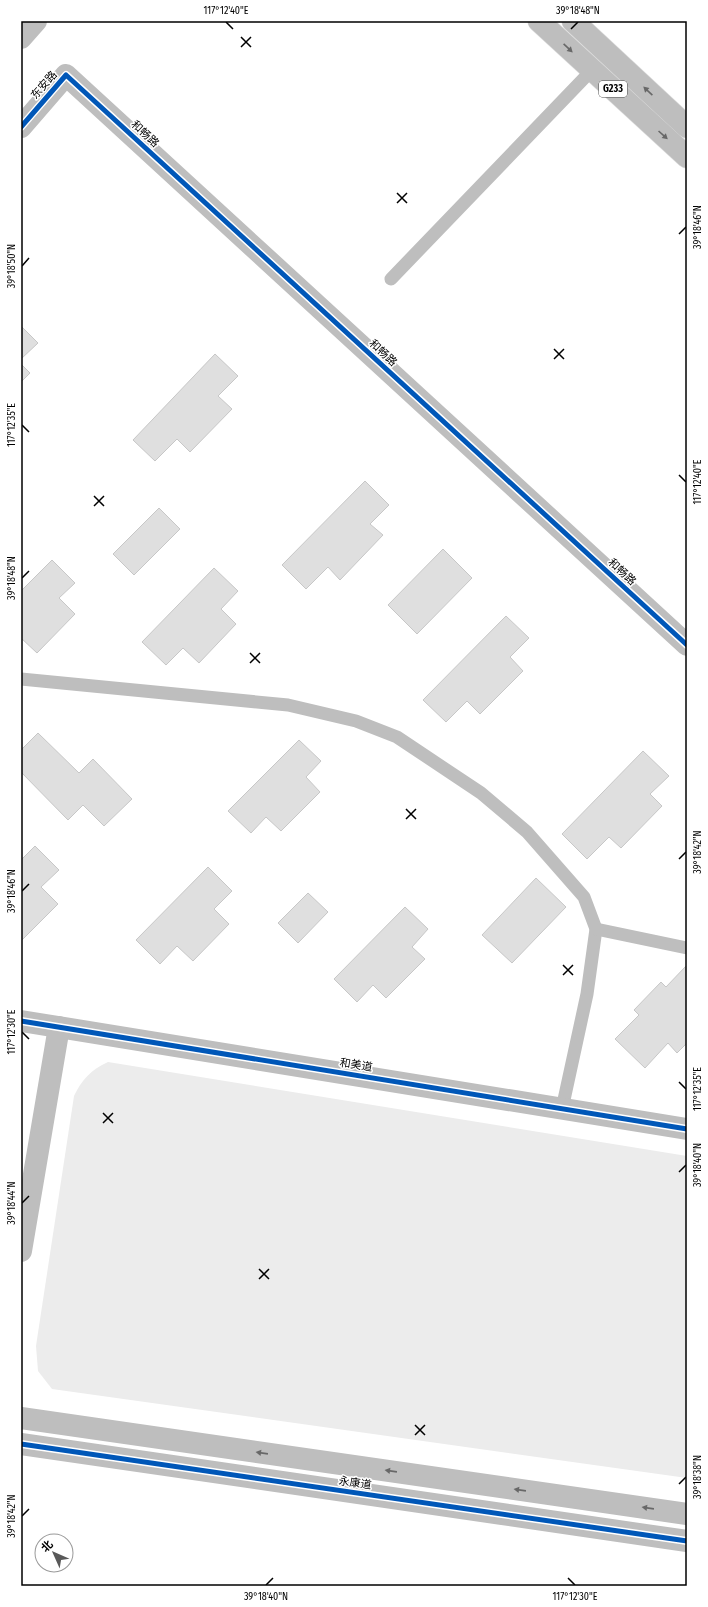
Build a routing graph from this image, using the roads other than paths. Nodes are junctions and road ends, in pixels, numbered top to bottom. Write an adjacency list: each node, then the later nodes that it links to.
1 (36, 21): 4 (main road)
2 (539, 21): 5 (main road, G233, one-way to 5)
3 (573, 21): 8 (main road, G233, one-way to 3)
4 (21, 38)
5 (592, 70): 9 (main road, G233, one-way to 9); 10 (lane)
6 (66, 75): 7 (main road, 东安路); 11 (main road, 和畅路)
7 (21, 127)
8 (687, 127)
9 (687, 157)
10 (391, 279)
11 (687, 645)
12 (21, 680): 13 (lane)
13 (596, 929): 14 (lane); 17 (lane)
14 (687, 948)
15 (21, 1021): 16 (main road, 和美道)
16 (60, 1027): 17 (main road, 和美道); 19 (main road)
17 (562, 1109): 18 (main road, 和美道)
18 (687, 1129)
19 (21, 1251)
20 (21, 1418): 22 (main road, 永康道, one-way to 20)
21 (21, 1444): 23 (main road, 永康道)
22 (687, 1514)
23 (687, 1542)

